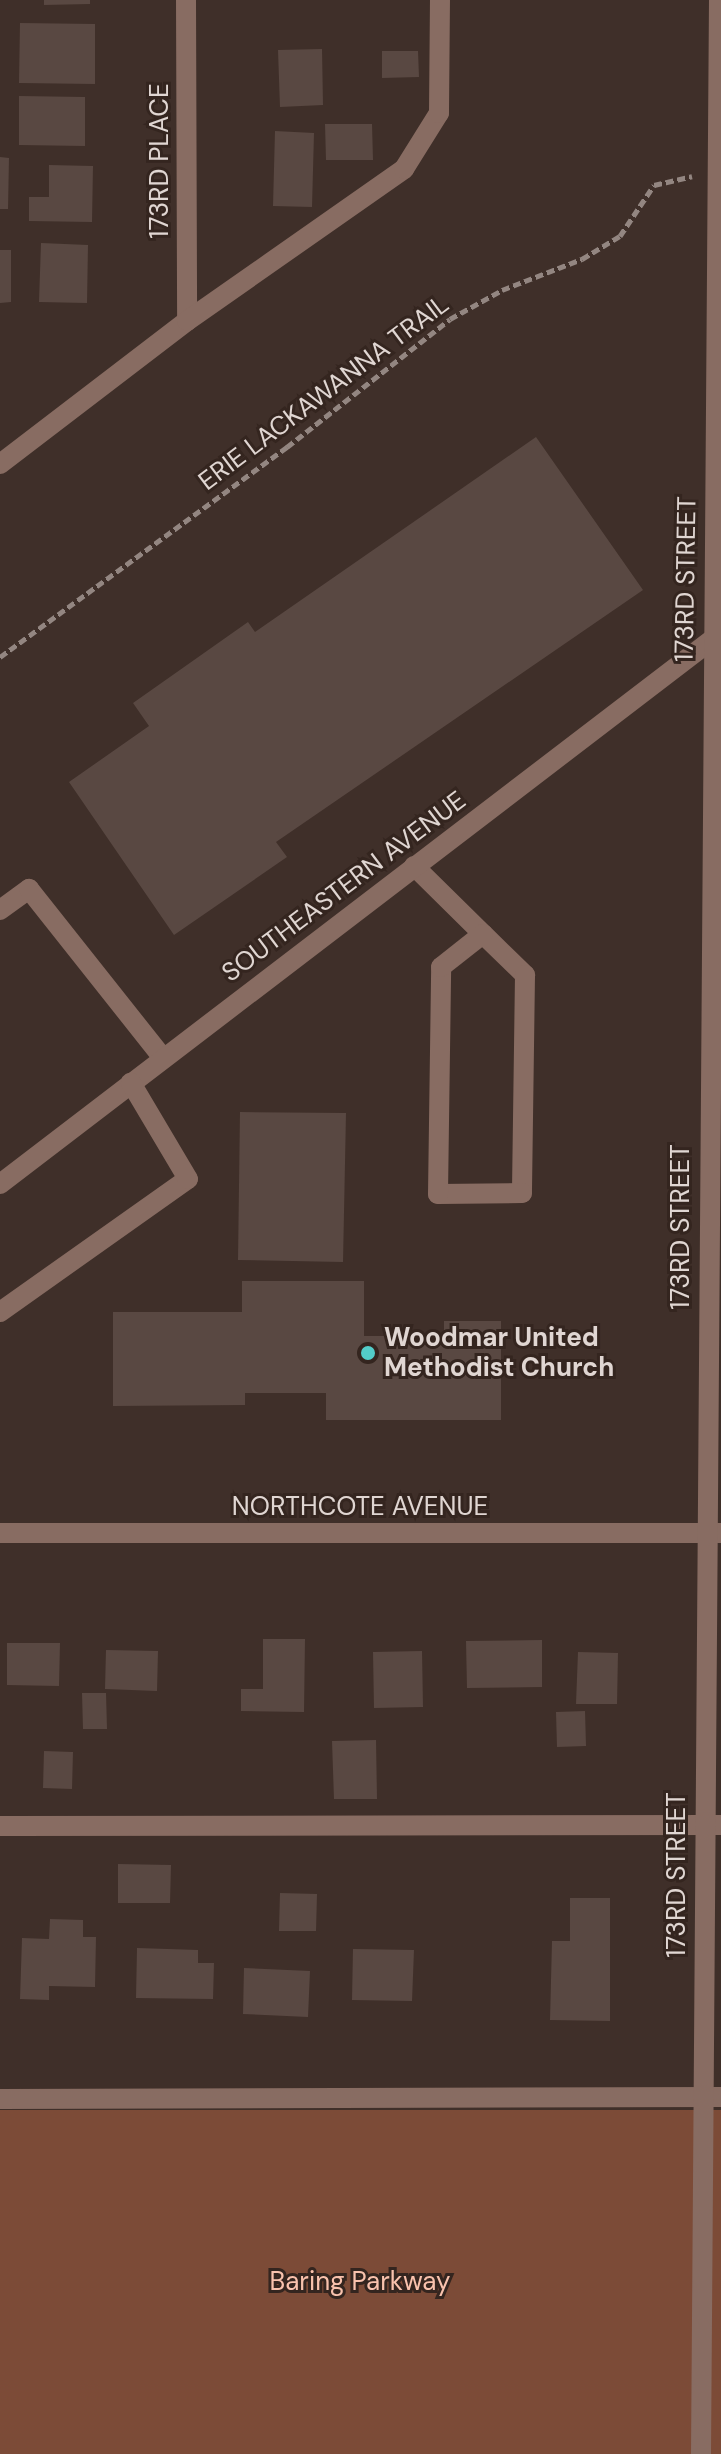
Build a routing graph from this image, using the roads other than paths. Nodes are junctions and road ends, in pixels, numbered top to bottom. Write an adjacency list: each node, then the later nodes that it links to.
1 (186, 0): 5 (street, 173RD PLACE)
2 (440, 0): 5 (street)
3 (719, 0): 4 (street, 173RD STREET)
4 (718, 282): 7 (street, 173RD STREET)
5 (187, 321): 6 (street)
6 (0, 464)
7 (716, 636): 8 (street, 173RD STREET); 9 (street, SOUTHEASTERN AVENUE)
8 (716, 750): 12 (street, 173RD STREET)
9 (414, 866): 11 (street); 13 (street, SOUTHEASTERN AVENUE)
10 (0, 910): 13 (street)
11 (483, 934): 11 (street)
12 (715, 1015): 16 (street, 173RD STREET)
13 (163, 1058): 14 (street, SOUTHEASTERN AVENUE)
14 (131, 1083): 15 (street, SOUTHEASTERN AVENUE); 17 (street)
15 (0, 1184)
16 (714, 1271): 19 (street, 173RD STREET)
17 (0, 1312)
18 (0, 1533): 19 (street, NORTHCOTE AVENUE)
19 (713, 1533): 20 (street, 173RD STREET)
20 (712, 1825): 21 (street); 22 (street, 173RD STREET)
21 (0, 1826)
22 (712, 2097): 23 (street); 24 (street, 173RD STREET)
23 (0, 2099)
24 (701, 2454)

